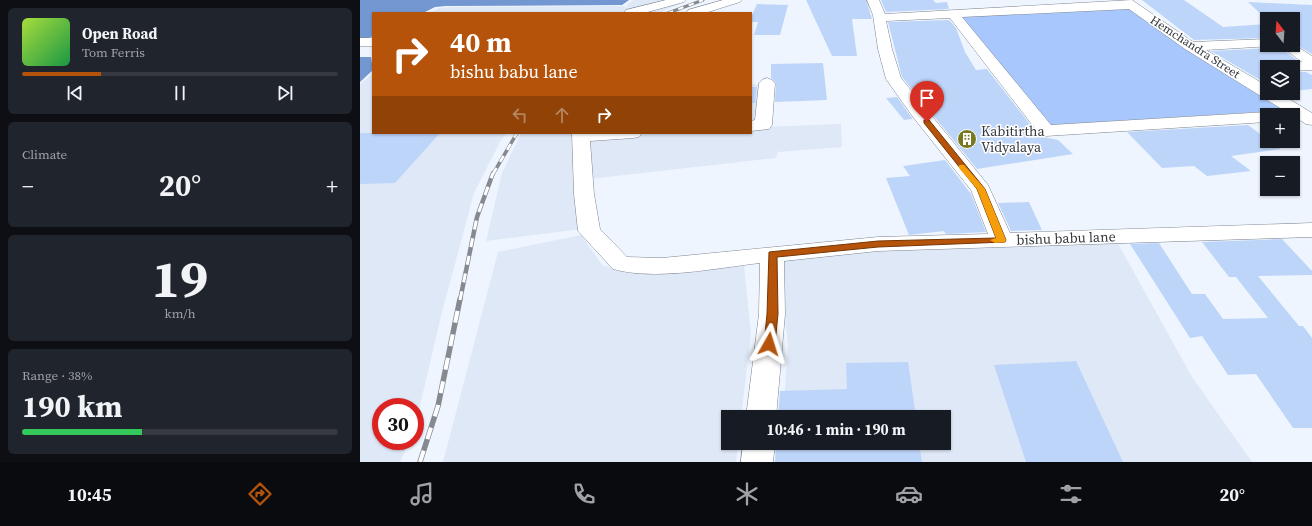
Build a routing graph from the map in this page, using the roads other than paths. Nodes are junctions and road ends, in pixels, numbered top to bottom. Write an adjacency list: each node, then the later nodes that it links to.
1 (680, 0): 5 (street)
2 (736, 0): 6 (street)
3 (873, 0): 8 (street)
4 (1127, 3): 7 (street); 12 (street, Hemchandra Street)
5 (634, 12)
6 (695, 12)
7 (953, 14): 8 (street); 23 (street)
8 (880, 18): 28 (street)
9 (360, 42): 10 (street)
10 (372, 42)
11 (1260, 43): 12 (street)
12 (1190, 46): 20 (street, Hemchandra Street)
13 (1300, 48): 14 (street)
14 (1312, 62)
15 (1312, 66): 16 (street)
16 (1300, 67)
17 (1300, 73): 18 (street)
18 (1312, 80)
19 (768, 83): 24 (street)
20 (1260, 89)
21 (1279, 100): 22 (street, Hemchandra Street)
22 (1305, 116)
23 (1260, 117)
24 (752, 126)
25 (607, 134): 26 (street)
26 (581, 135): 29 (street, bishu babu lane)
27 (1312, 230): 28 (street, bishu babu lane)
28 (1002, 240): 29 (street, bishu babu lane)
29 (772, 254): 30 (street)
30 (762, 410)
31 (758, 450): 32 (street)
32 (757, 462)

